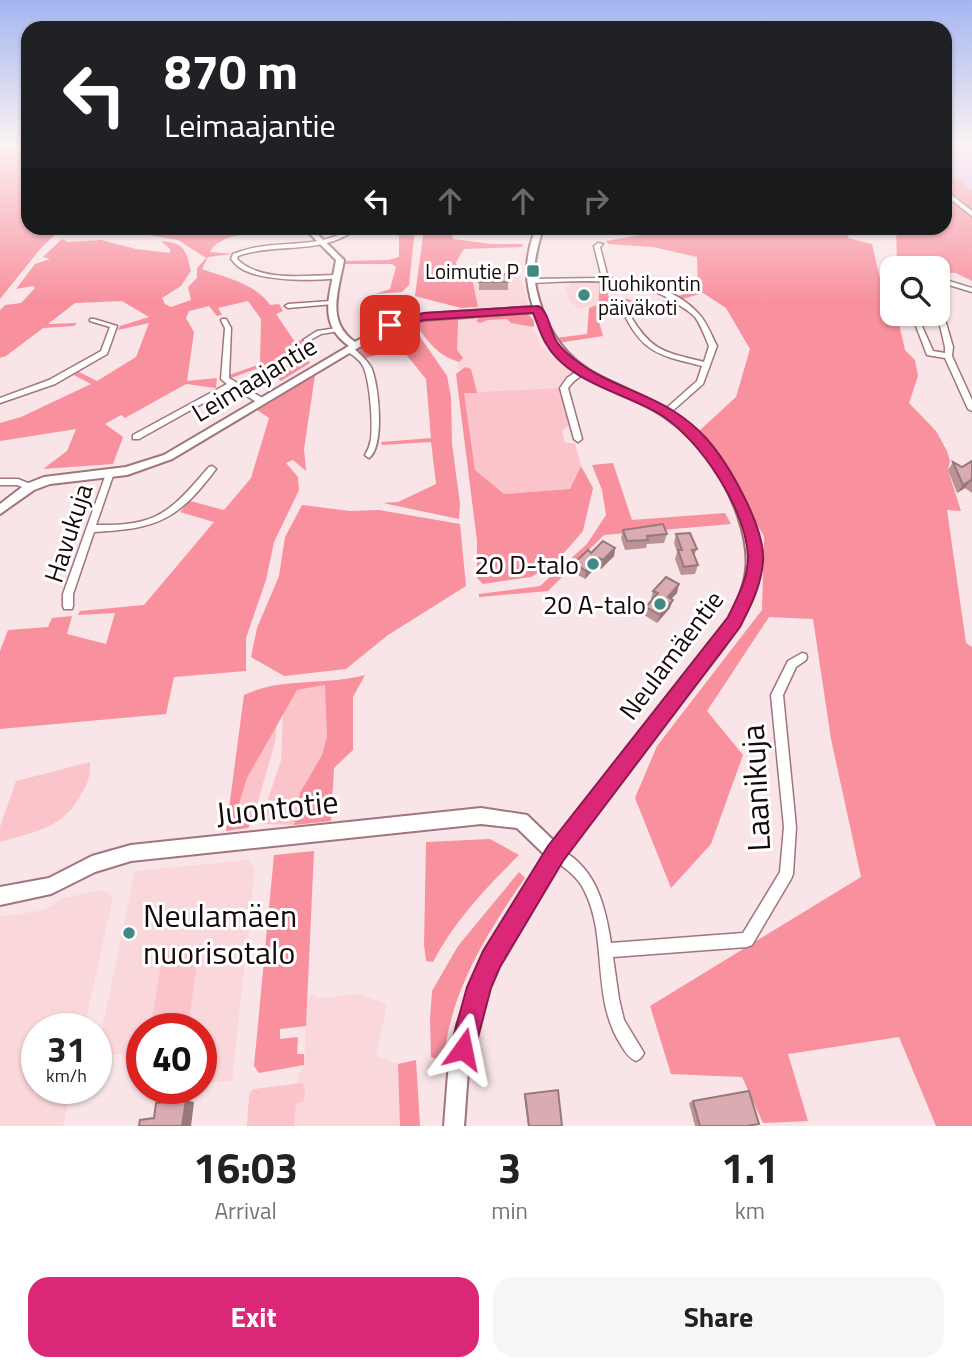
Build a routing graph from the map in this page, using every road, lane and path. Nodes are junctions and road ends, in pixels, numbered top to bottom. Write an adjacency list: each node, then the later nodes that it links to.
1 (952, 198): 2 (street)
2 (972, 214)
3 (315, 235): 6 (street)
4 (341, 235): 6 (street)
5 (537, 235): 10 (street, Neulamäentie)
6 (321, 241): 8 (street); 8 (street)
7 (599, 245): 9 (street)
8 (337, 277): 13 (street)
9 (605, 278): 10 (street); 25 (street)
10 (530, 281): 15 (street, Neulamäentie)
11 (950, 283): 12 (street)
12 (972, 290)
13 (331, 303): 14 (street); 21 (street)
14 (288, 306)
15 (538, 309): 23 (street, Leimaajantie); 26 (street, Neulamäentie)
16 (629, 318): 25 (street)
17 (93, 320): 28 (street)
18 (224, 320): 27 (street)
19 (919, 326): 24 (street)
20 (943, 326): 24 (street)
21 (337, 330): 22 (street); 23 (street)
22 (307, 340)
23 (351, 347): 29 (street, Leimaajantie); 34 (street)
24 (948, 356): 30 (street)
25 (706, 365): 31 (street)
26 (583, 371): 31 (street, Neulamäentie); 33 (street)
27 (232, 384): 29 (street); 32 (street)
28 (0, 401)
29 (261, 401): 36 (street, Leimaajantie)
30 (972, 409)
31 (666, 412): 43 (street, Neulamäentie)
32 (136, 437)
33 (578, 439)
34 (369, 455)
35 (212, 469): 40 (street)
36 (110, 473): 38 (street, Leimaajantie); 40 (street, Havukuja)
37 (0, 482): 38 (street)
38 (30, 487): 39 (street, Leimaajantie)
39 (0, 510)
40 (92, 529): 41 (street, Havukuja)
41 (68, 606)
42 (802, 657): 45 (street, Laanikuja)
43 (555, 853): 44 (street, Juontotie); 45 (street); 47 (street, Neulamäentie)
44 (0, 896)
45 (605, 951): 46 (street)
46 (636, 1053)
47 (454, 1126)

